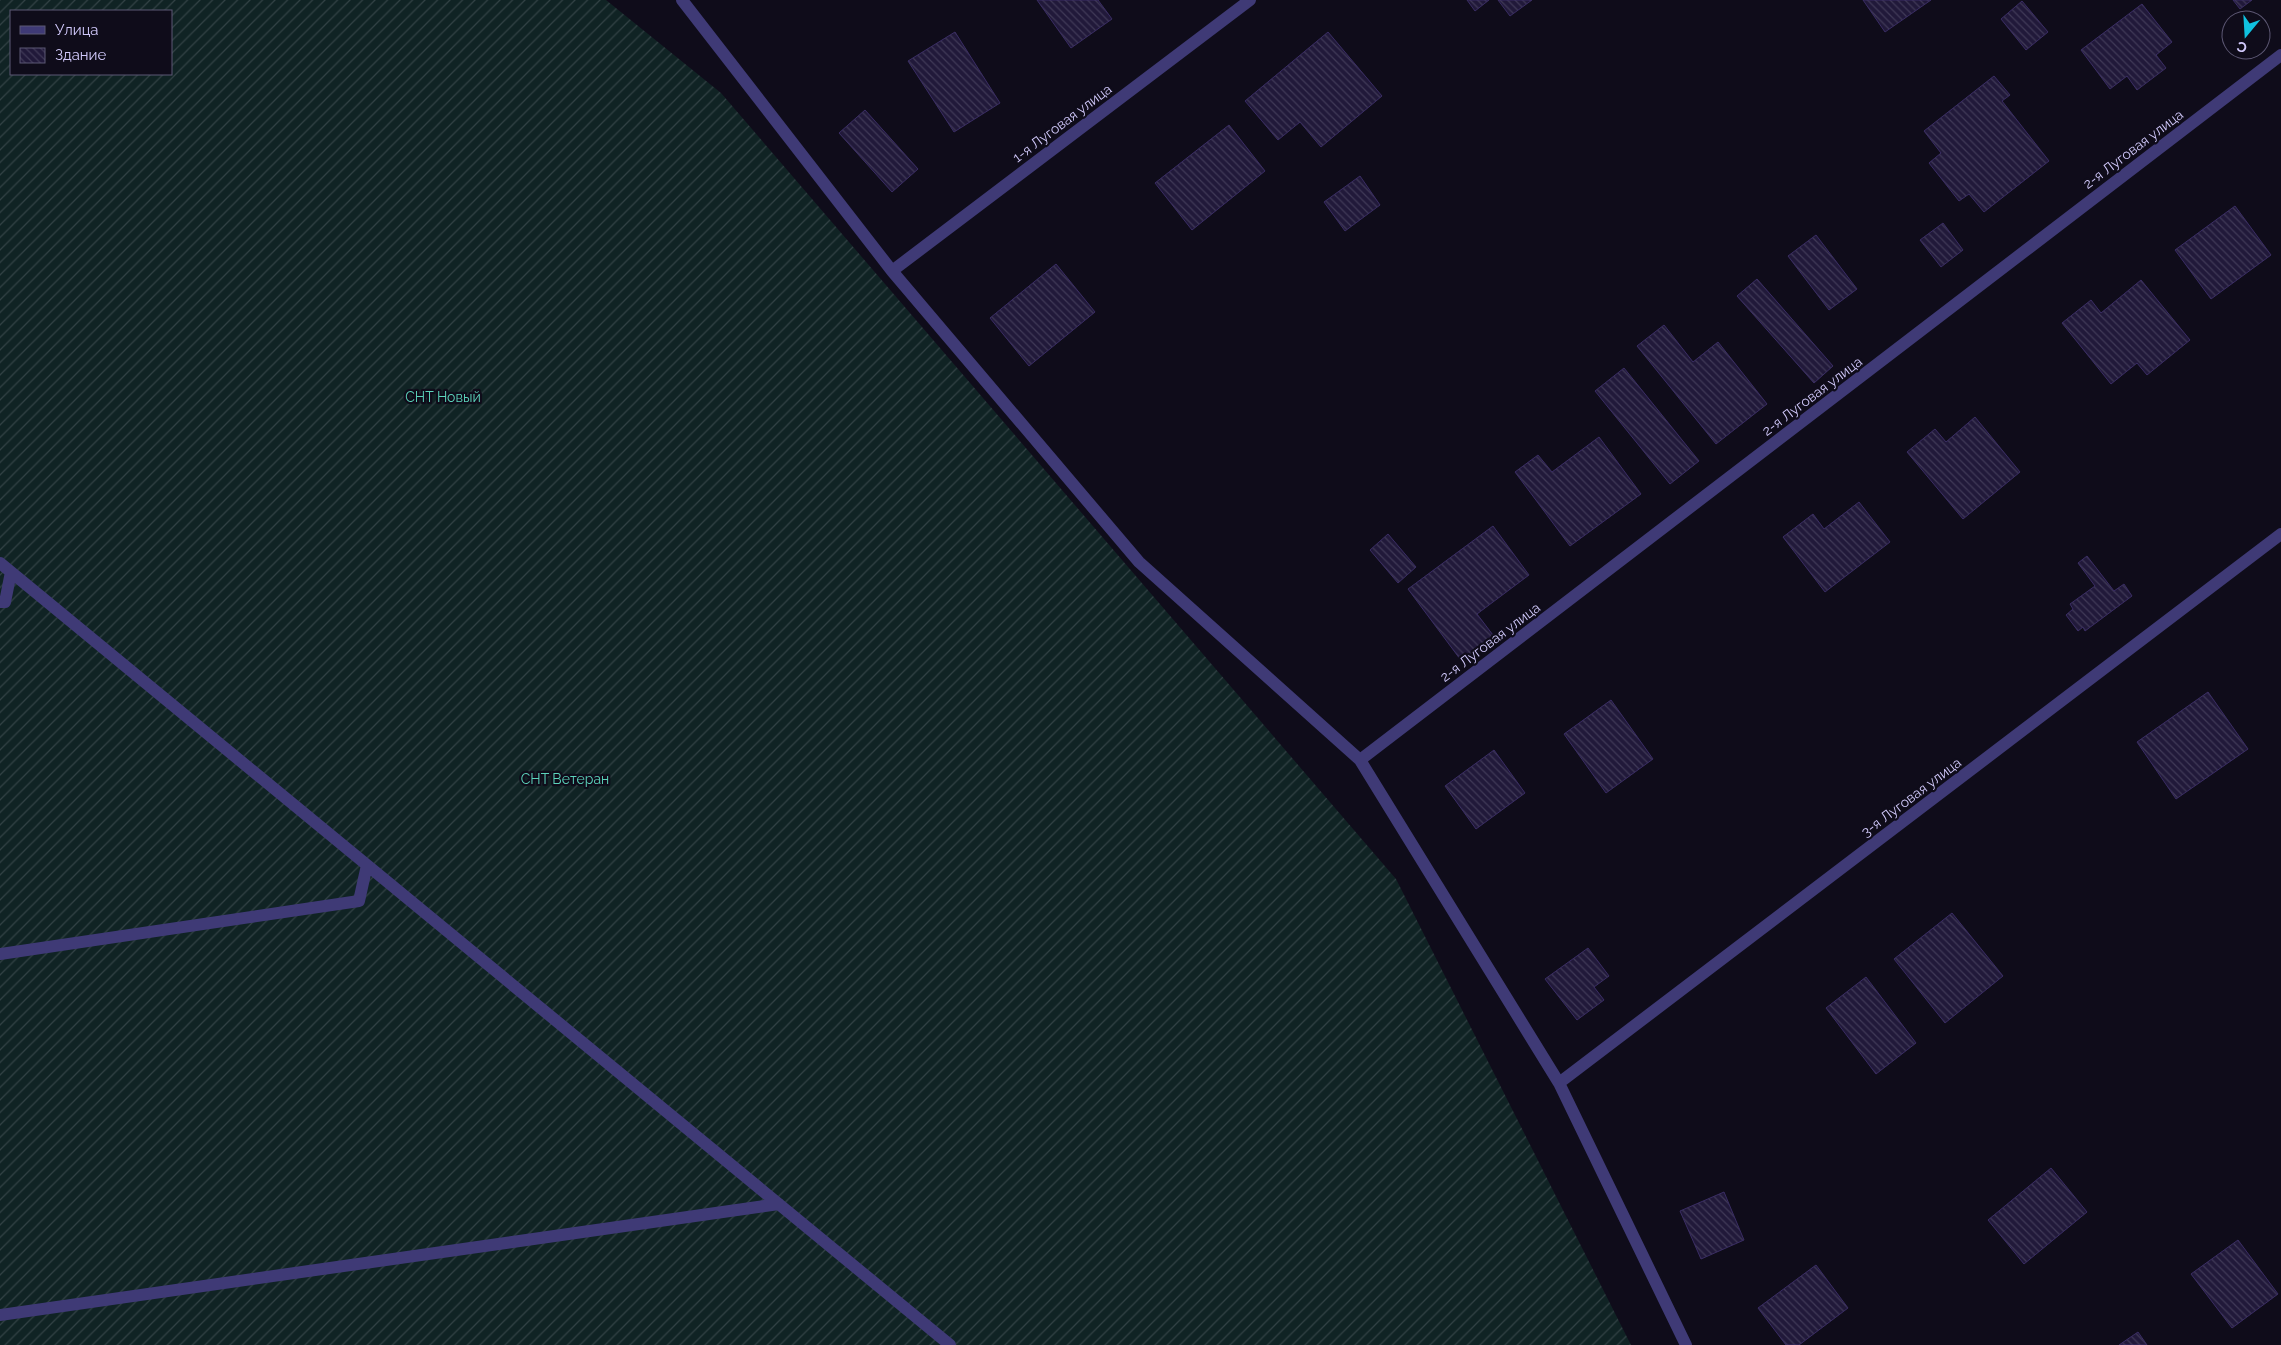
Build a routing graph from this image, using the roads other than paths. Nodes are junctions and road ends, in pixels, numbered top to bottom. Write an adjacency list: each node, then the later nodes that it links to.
1 (682, 0): 4 (street)
2 (1250, 0): 4 (street, 1-я Луговая улица)
3 (2281, 55): 9 (street, 2-я Луговая улица)
4 (892, 271): 9 (street)
5 (2281, 534): 12 (street, 3-я Луговая улица)
6 (0, 563): 7 (street)
7 (11, 572): 8 (street); 10 (street)
8 (0, 602)
9 (1360, 760): 12 (street)
10 (368, 865): 11 (street); 13 (street)
11 (0, 954)
12 (1559, 1083): 16 (street)
13 (779, 1204): 14 (street); 15 (street)
14 (0, 1315)
15 (950, 1345)
16 (1686, 1345)

